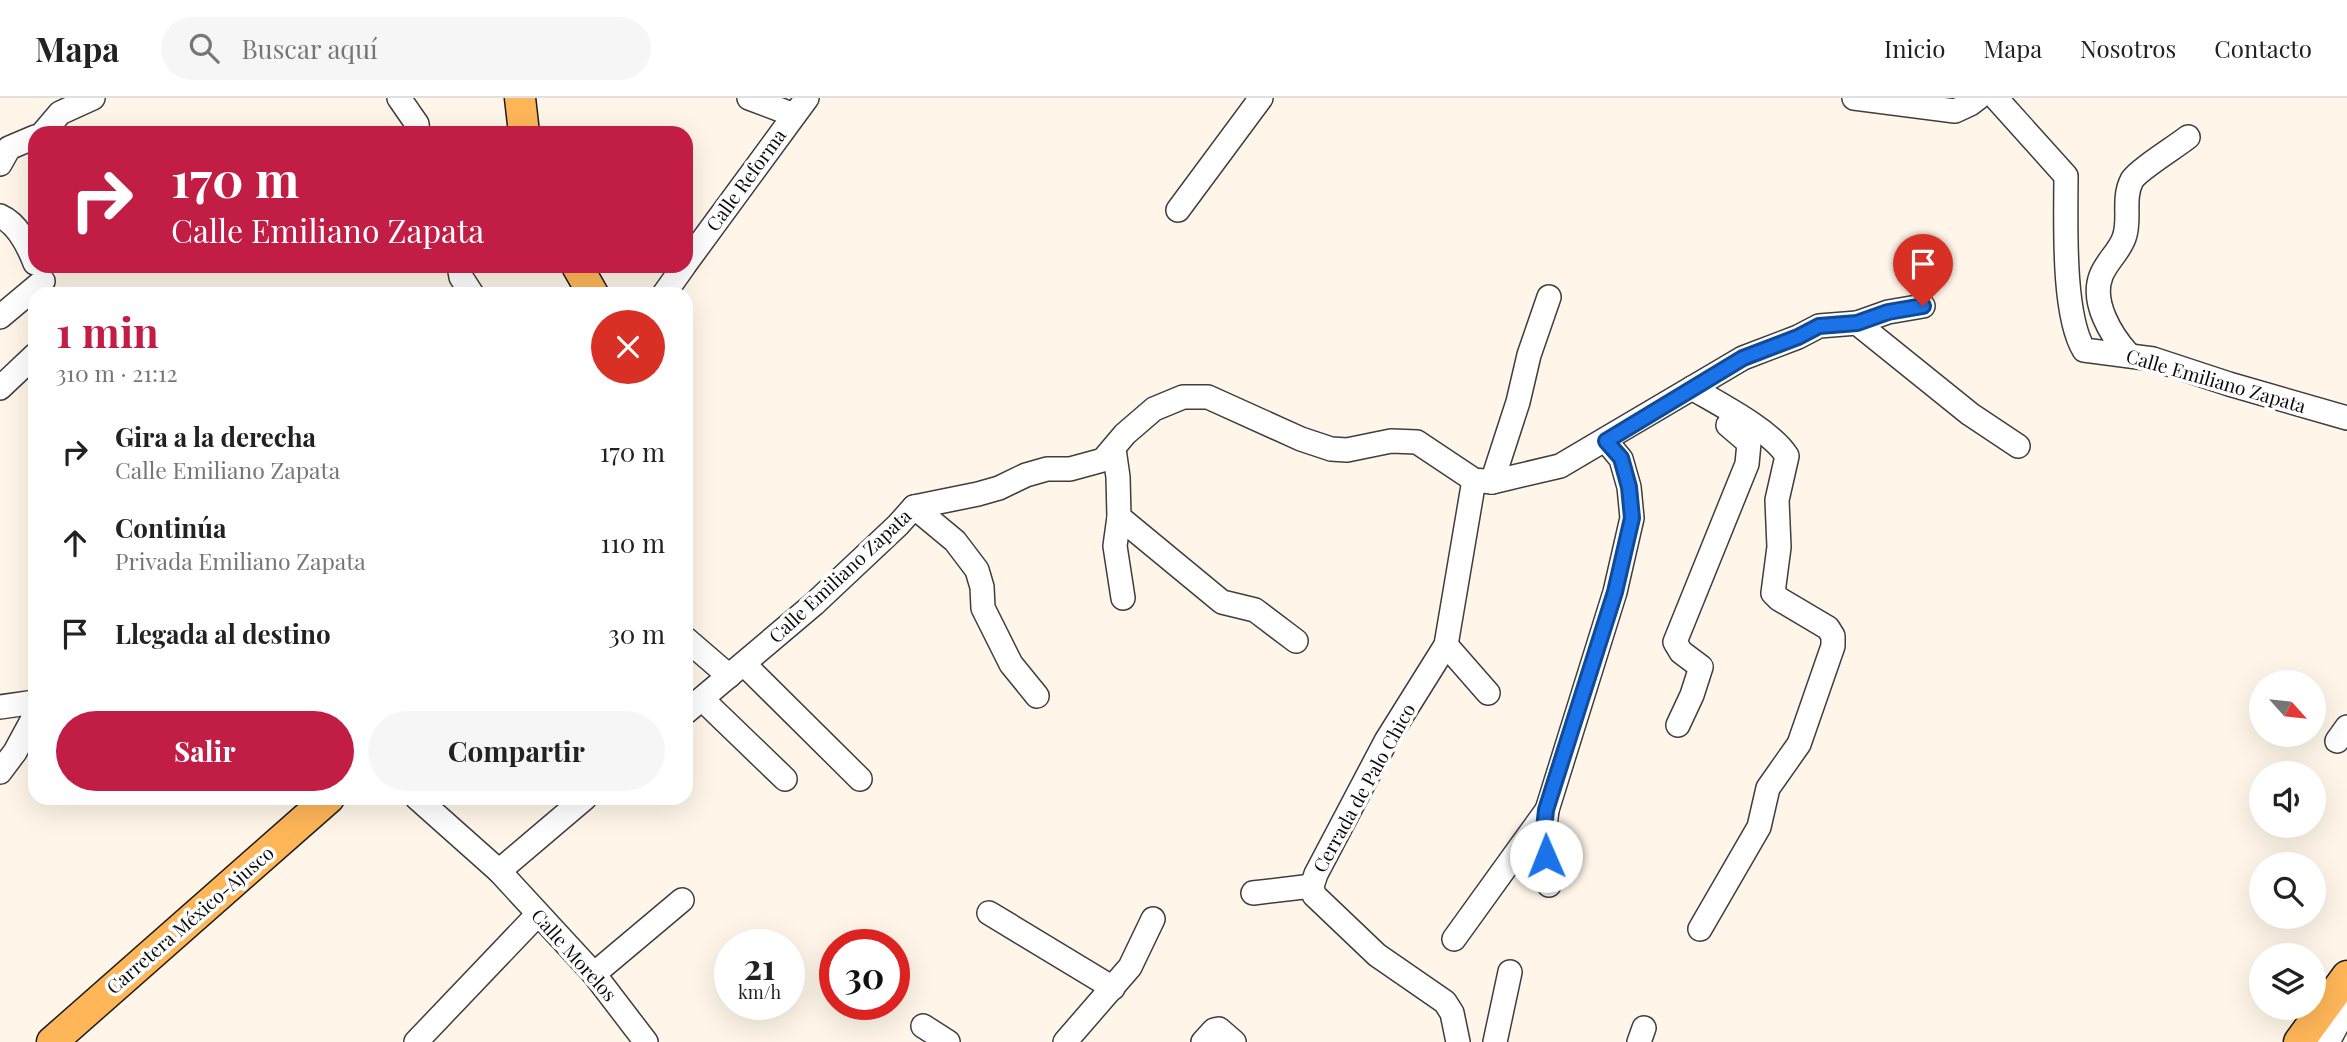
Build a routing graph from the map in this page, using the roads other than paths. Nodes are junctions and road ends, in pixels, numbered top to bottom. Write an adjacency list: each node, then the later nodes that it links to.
1 (93, 98): 10 (street)
2 (400, 98): 11 (street)
3 (520, 98): 12 (main road)
4 (750, 98): 9 (street)
5 (1261, 98): 16 (street)
6 (1854, 98): 7 (street)
7 (1978, 98)
8 (1996, 98): 25 (street, Calle Emiliano Zapata)
9 (800, 106): 19 (street, Calle Reforma)
10 (49, 126)
11 (417, 126)
12 (523, 126)
13 (2188, 137): 25 (street)
14 (28, 140): 15 (street)
15 (0, 163)
16 (1178, 210)
17 (3, 222): 18 (street)
18 (28, 246)
19 (693, 254)
20 (28, 288): 23 (street)
21 (1549, 297): 33 (street, Cerrada de Palo Chico)
22 (1923, 306): 24 (street)
23 (0, 317)
24 (1857, 323): 28 (street); 31 (street)
25 (2128, 354): 29 (street, Calle Emiliano Zapata)
26 (28, 362): 27 (street)
27 (0, 388)
28 (1686, 392): 30 (street); 46 (street); 63 (street)
29 (2347, 418)
30 (1606, 441): 33 (street); 54 (street)
31 (2018, 446)
32 (1114, 449): 33 (street, Calle Emiliano Zapata); 34 (street, Calle Emiliano Zapata); 35 (street)
33 (1483, 481): 39 (street, Cerrada de Palo Chico)
34 (914, 507): 40 (street, Calle Emiliano Zapata); 42 (street)
35 (1119, 517): 36 (street); 37 (street)
36 (1123, 598)
37 (1296, 641)
38 (693, 643): 40 (street)
39 (1446, 645): 41 (street); 57 (street, Cerrada de Palo Chico)
40 (736, 670): 45 (street, Calle Emiliano Zapata); 50 (street)
41 (1488, 693)
42 (1037, 696)
43 (28, 703): 44 (street)
44 (0, 706)
45 (694, 706): 49 (street)
46 (1678, 724)
47 (28, 728): 48 (street)
48 (0, 772)
49 (785, 779)
50 (860, 779)
51 (321, 805): 71 (main road, Carretera México-Ajusco)
52 (425, 805): 55 (street, Calle Morelos)
53 (577, 805): 55 (street)
54 (1546, 810): 56 (street); 64 (street)
55 (499, 871): 61 (street, Calle Morelos)
56 (1549, 885)
57 (1312, 886): 58 (street); 78 (street, Cerrada de Palo Chico)
58 (1253, 893)
59 (682, 900): 66 (street)
60 (989, 912): 68 (street)
61 (538, 914): 66 (street, Calle Morelos); 72 (street)
62 (1153, 919): 68 (street)
63 (1700, 929)
64 (1454, 939)
65 (1510, 972): 79 (street)
66 (594, 974): 73 (street, Calle Morelos)
67 (2347, 976): 80 (main road)
68 (1114, 988): 75 (street)
69 (2347, 1006): 81 (street)
70 (923, 1026): 74 (street)
71 (52, 1042)
72 (416, 1042)
73 (646, 1042)
74 (948, 1042)
75 (1065, 1042)
76 (1203, 1042): 77 (street)
77 (1234, 1042)
78 (1458, 1042)
79 (1495, 1042)
80 (2299, 1042)
81 (2328, 1042)

